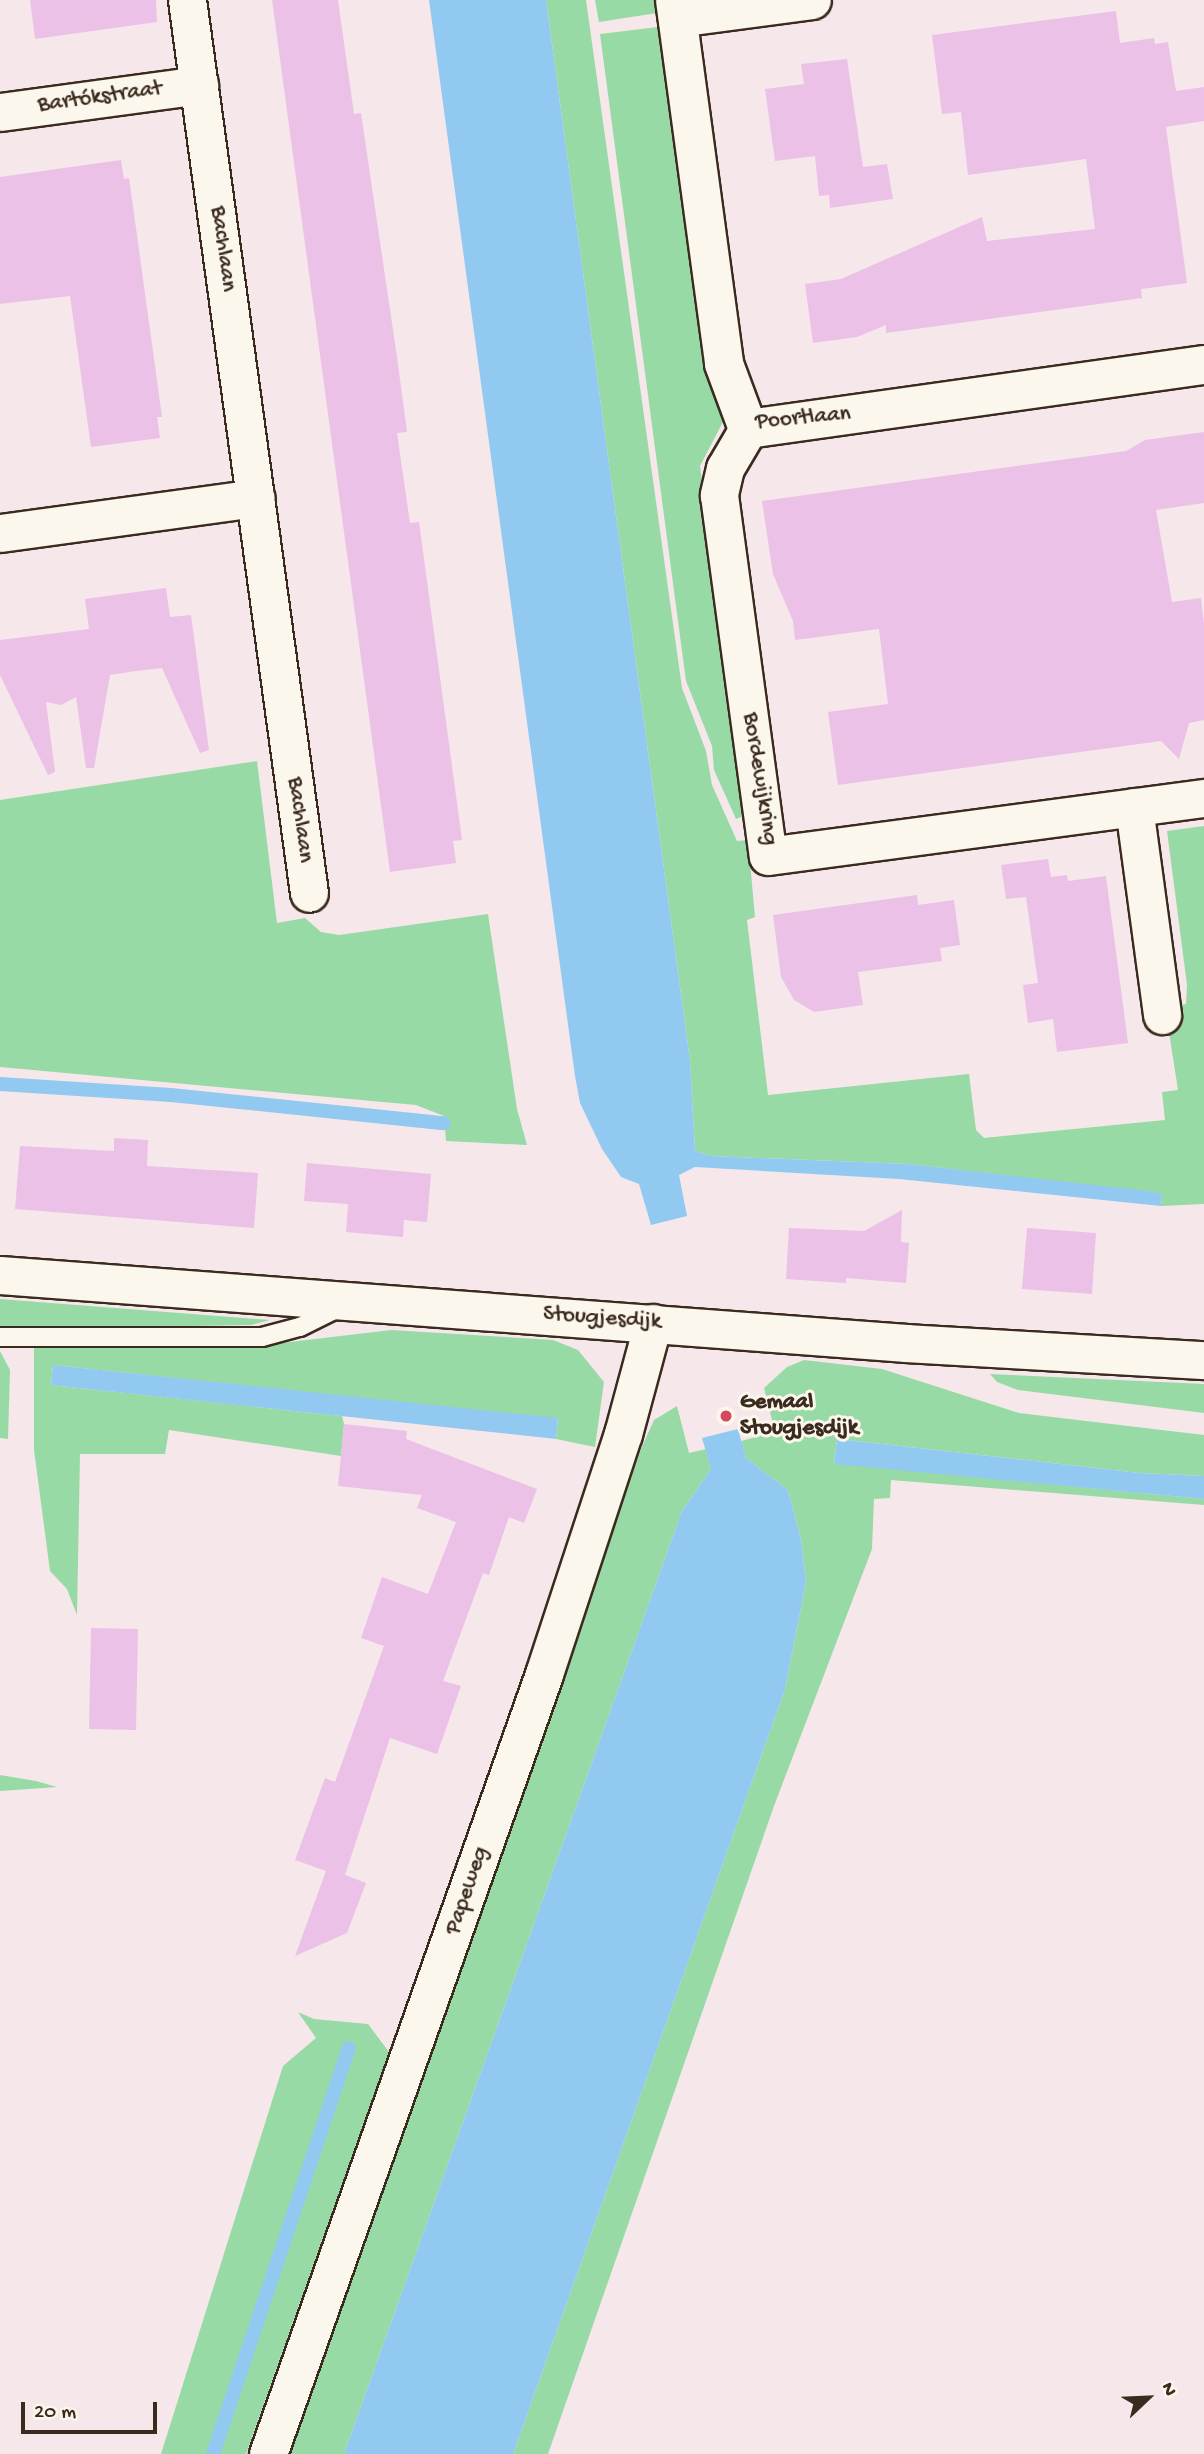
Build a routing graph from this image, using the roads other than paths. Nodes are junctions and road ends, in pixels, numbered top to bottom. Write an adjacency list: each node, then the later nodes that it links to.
1 (187, 0): 4 (street, Bachlaan)
2 (812, 0): 3 (street)
3 (676, 9): 7 (street, Poortlaan)
4 (199, 85): 5 (street, Bartókstraat); 8 (street, Bachlaan)
5 (0, 112)
6 (1204, 365): 7 (street, Poortlaan)
7 (748, 429): 11 (street, Bordewijkring)
8 (256, 498): 9 (street); 12 (street, Bachlaan)
9 (0, 533)
10 (1204, 798): 11 (street, Bordewijkring)
11 (1134, 807): 13 (street)
12 (309, 893)
13 (1162, 1015)
14 (0, 1275): 15 (street, Stougjesdijk)
15 (351, 1301): 16 (street, Stougjesdijk); 17 (lane)
16 (653, 1323): 18 (street, Stougjesdijk); 19 (street, Papeweg)
17 (0, 1337)
18 (1204, 1360)
19 (268, 2454)

